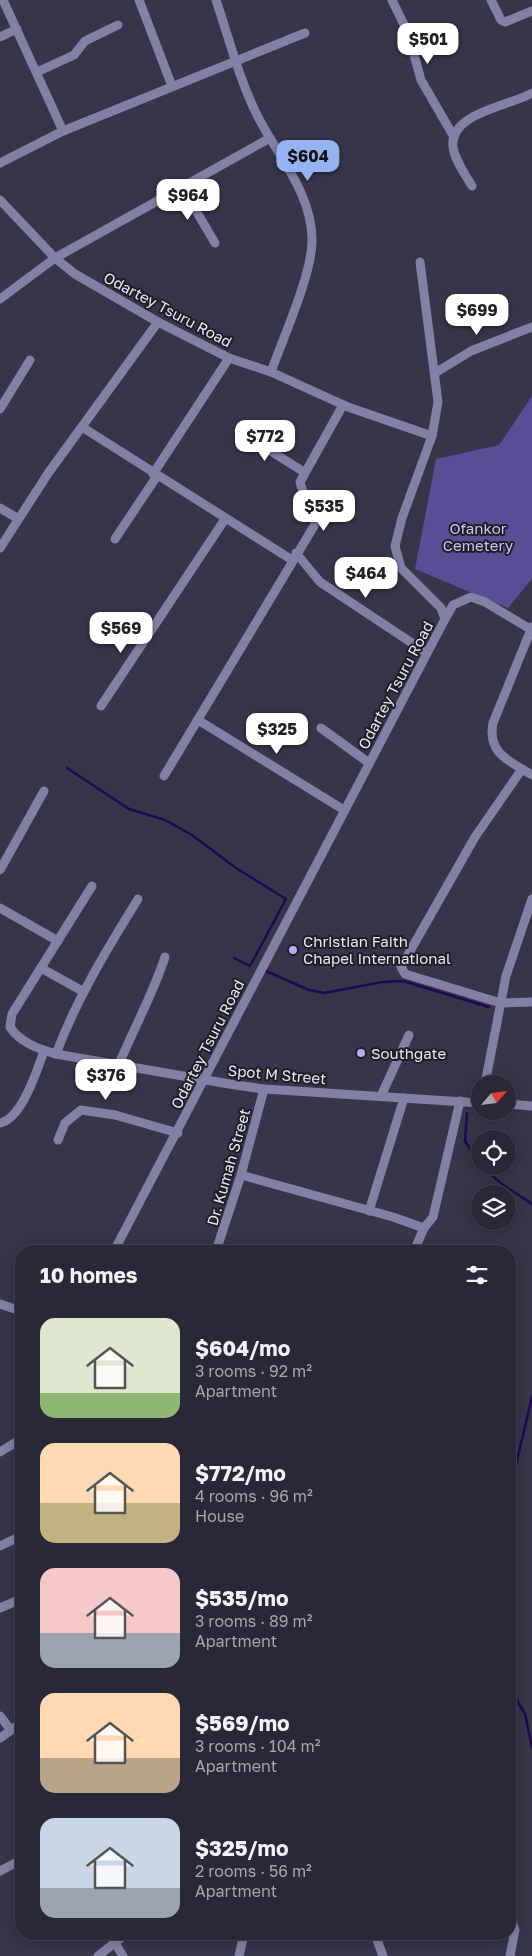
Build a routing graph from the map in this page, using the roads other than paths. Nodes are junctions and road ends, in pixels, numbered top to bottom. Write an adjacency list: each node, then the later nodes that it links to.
1 (4, 0): 8 (street)
2 (139, 0): 13 (street)
3 (216, 0): 11 (street)
4 (392, 0): 16 (street)
5 (491, 0): 6 (street)
6 (532, 11)
7 (118, 25): 12 (street)
8 (16, 29): 10 (street); 12 (street)
9 (305, 33): 11 (street)
10 (0, 37)
11 (237, 60): 13 (street); 17 (street)
12 (37, 72): 15 (street)
13 (172, 86): 15 (street)
14 (532, 93): 16 (street)
15 (63, 131): 18 (street)
16 (454, 136): 19 (street)
17 (270, 138): 20 (street); 30 (street)
18 (0, 163)
19 (472, 186)
20 (182, 187): 22 (street); 23 (street)
21 (0, 200): 23 (street, Odartey Tsuru Road)
22 (215, 243)
23 (55, 258): 25 (street); 26 (street, Odartey Tsuru Road)
24 (420, 262): 31 (street)
25 (0, 298)
26 (158, 322): 28 (street, Odartey Tsuru Road); 34 (street)
27 (532, 327): 31 (street)
28 (229, 358): 30 (street, Odartey Tsuru Road); 38 (street)
29 (30, 360): 33 (street)
30 (271, 372): 32 (street, Odartey Tsuru Road)
31 (436, 373): 36 (street)
32 (343, 405): 36 (street, Odartey Tsuru Road); 37 (street)
33 (0, 409)
34 (82, 428): 38 (street); 40 (street)
35 (239, 431): 37 (street)
36 (432, 436): 45 (street, Odartey Tsuru Road)
37 (304, 472): 44 (street)
38 (155, 475): 41 (street); 42 (street)
39 (0, 508): 40 (street)
40 (17, 518): 43 (street)
41 (225, 519): 44 (street); 48 (street)
42 (115, 539)
43 (0, 548)
44 (294, 557): 47 (street); 49 (street)
45 (446, 619): 46 (street); 47 (street, Odartey Tsuru Road)
46 (531, 628): 52 (street)
47 (427, 653): 51 (street, Odartey Tsuru Road)
48 (101, 706)
49 (198, 720): 54 (street); 56 (street)
50 (321, 728): 51 (street)
51 (369, 763): 56 (street, Odartey Tsuru Road)
52 (522, 769): 53 (street); 67 (street)
53 (532, 775)
54 (164, 776)
55 (44, 791): 57 (street)
56 (344, 810): 73 (street, Odartey Tsuru Road)
57 (0, 870)
58 (92, 886): 62 (street)
59 (138, 899): 65 (street)
60 (532, 899): 67 (street)
61 (0, 908): 62 (street)
62 (58, 941): 64 (street)
63 (165, 957): 71 (street)
64 (41, 968): 65 (street); 69 (street, Spot M Street)
65 (84, 992): 70 (street)
66 (532, 1002): 67 (street)
67 (501, 1003): 72 (street)
68 (409, 1035): 75 (street)
69 (44, 1051): 70 (street, Spot M Street); 81 (street)
70 (56, 1054): 71 (street, Spot M Street)
71 (120, 1064): 73 (street, Spot M Street)
72 (487, 1075)
73 (202, 1080): 74 (street, Spot M Street); 82 (street, Odartey Tsuru Road)
74 (264, 1089): 75 (street, Spot M Street); 84 (street, Dr. Kumah Street)
75 (381, 1096): 76 (street, Spot M Street)
76 (404, 1098): 77 (street, Spot M Street); 85 (street)
77 (460, 1101): 78 (street, Spot M Street); 86 (street)
78 (471, 1102)
79 (516, 1105): 80 (street)
80 (532, 1106)
81 (0, 1122)
82 (178, 1133): 83 (street); 87 (street, Odartey Tsuru Road)
83 (58, 1140)
84 (241, 1175): 85 (street); 88 (street, Dr. Kumah Street)
85 (369, 1211): 86 (street)
86 (424, 1228): 89 (street)
87 (117, 1245)
88 (218, 1245)
89 (417, 1245)
90 (0, 1304): 91 (street)
91 (15, 1309)
92 (15, 1443): 93 (street)
93 (0, 1452)
94 (15, 1539): 95 (street)
95 (0, 1546)
96 (15, 1602): 97 (street)
97 (0, 1608)
98 (0, 1716): 100 (street)
99 (15, 1727): 100 (street)
100 (11, 1730): 101 (street)
101 (0, 1738)
102 (15, 1863): 103 (street)
103 (0, 1871)
104 (119, 1940): 108 (street)
105 (243, 1940): 111 (street)
106 (377, 1940): 112 (street)
107 (513, 1940): 113 (street)
108 (115, 1943): 109 (street); 110 (street)
109 (98, 1956)
110 (123, 1956)
111 (239, 1956)
112 (384, 1956)
113 (510, 1956)

